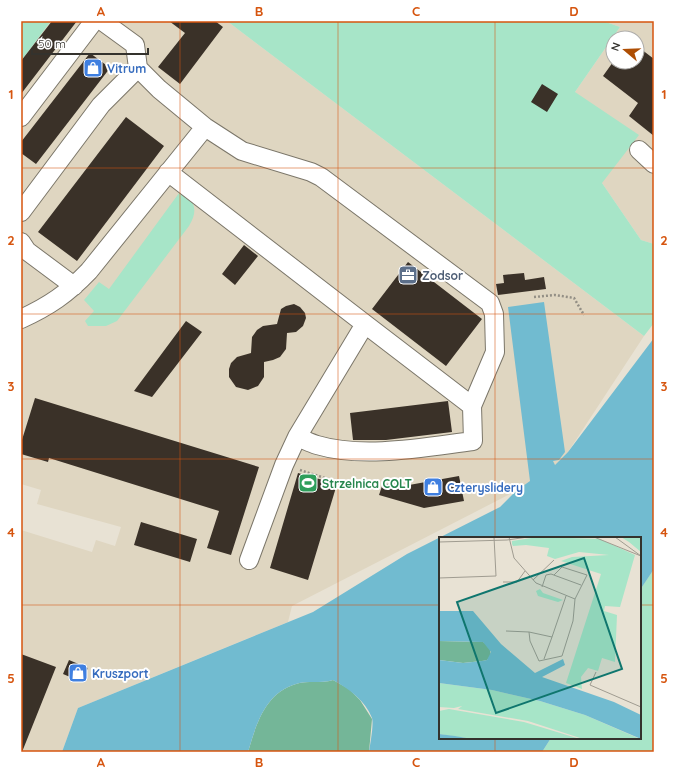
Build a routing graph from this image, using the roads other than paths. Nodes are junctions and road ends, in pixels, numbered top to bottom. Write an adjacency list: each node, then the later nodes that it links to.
1 (94, 21): 4 (lane)
2 (102, 21): 3 (lane)
3 (138, 68): 5 (lane); 9 (lane)
4 (21, 117)
5 (205, 127): 8 (lane); 15 (lane)
6 (639, 150): 7 (lane)
7 (654, 164)
8 (168, 172): 12 (lane); 14 (lane)
9 (26, 192): 10 (lane)
10 (21, 212)
11 (21, 242): 12 (lane)
12 (74, 286): 13 (lane)
13 (22, 317)
14 (365, 324): 15 (lane); 16 (lane)
15 (472, 406): 16 (lane)
16 (297, 436): 17 (lane)
17 (249, 560)

